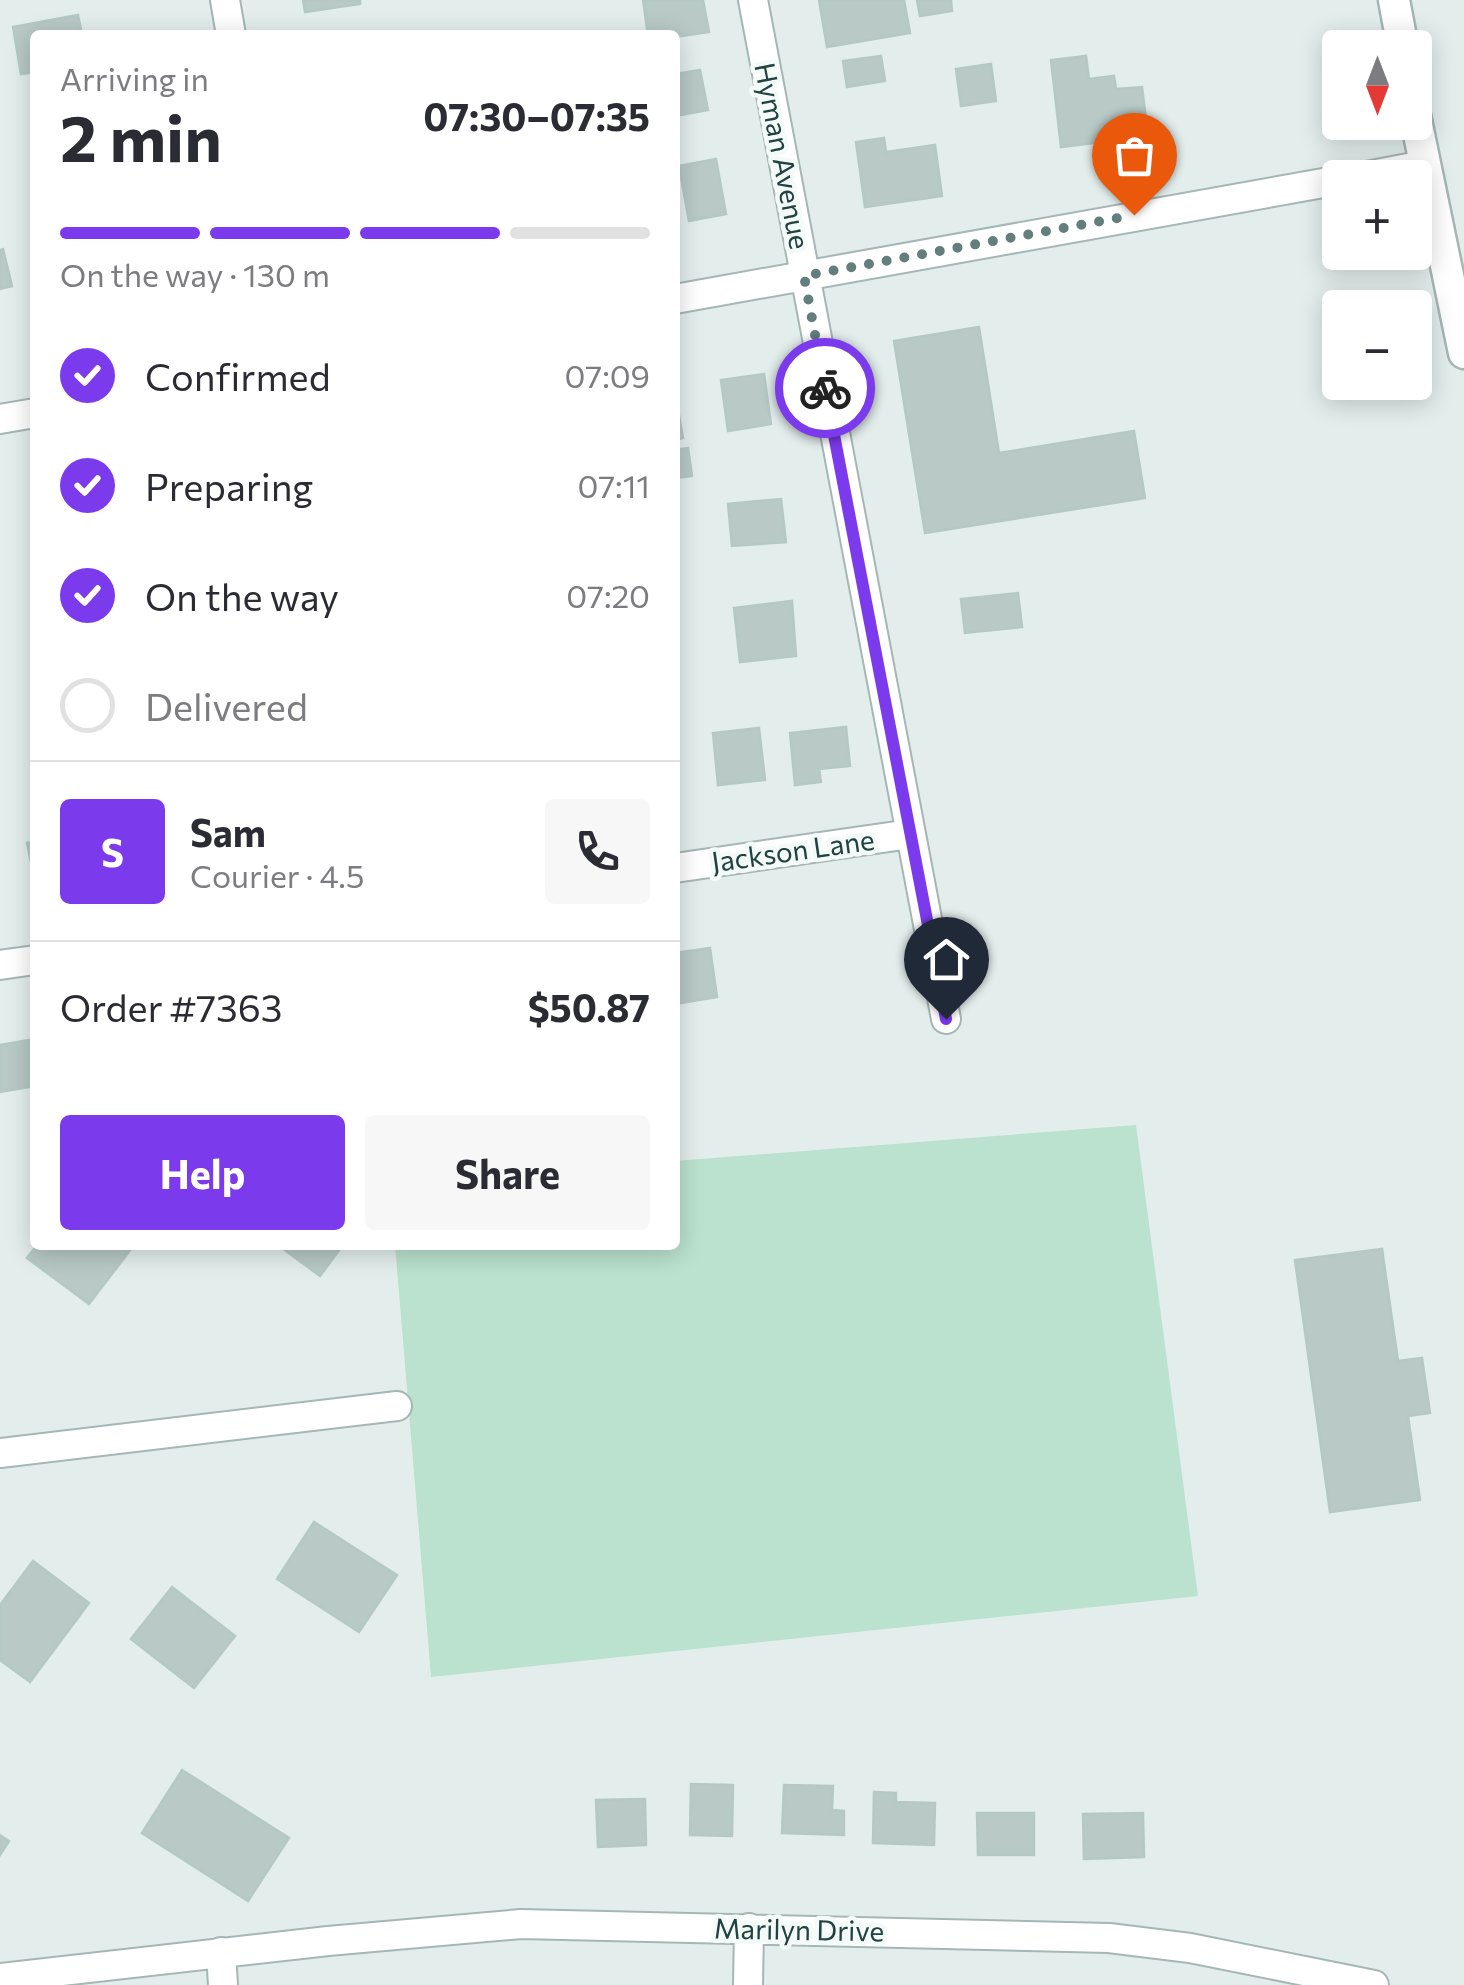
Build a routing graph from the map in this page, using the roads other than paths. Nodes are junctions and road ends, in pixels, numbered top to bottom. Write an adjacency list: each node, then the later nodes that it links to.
1 (225, 0): 4 (street)
2 (752, 0): 8 (street, Hyman Avenue)
3 (1394, 0): 5 (street)
4 (230, 30)
5 (1400, 30)
6 (1322, 183): 8 (street)
7 (1432, 202): 10 (street)
8 (804, 276): 9 (street); 13 (street, Hyman Avenue)
9 (680, 298)
10 (1464, 352)
11 (30, 414): 12 (street)
12 (0, 419)
13 (910, 834): 14 (street, Jackson Lane); 17 (street, Hyman Avenue)
14 (680, 867)
15 (30, 961): 16 (street)
16 (0, 965)
17 (946, 1019)
18 (397, 1406): 19 (street)
19 (0, 1453)
20 (749, 1928): 21 (street, Marilyn Drive); 24 (street); 25 (street, Marilyn Drive)
21 (222, 1952): 22 (street, Marilyn Drive); 23 (street)
22 (0, 1978)
23 (223, 1985)
24 (748, 1985)
25 (1371, 1985)

